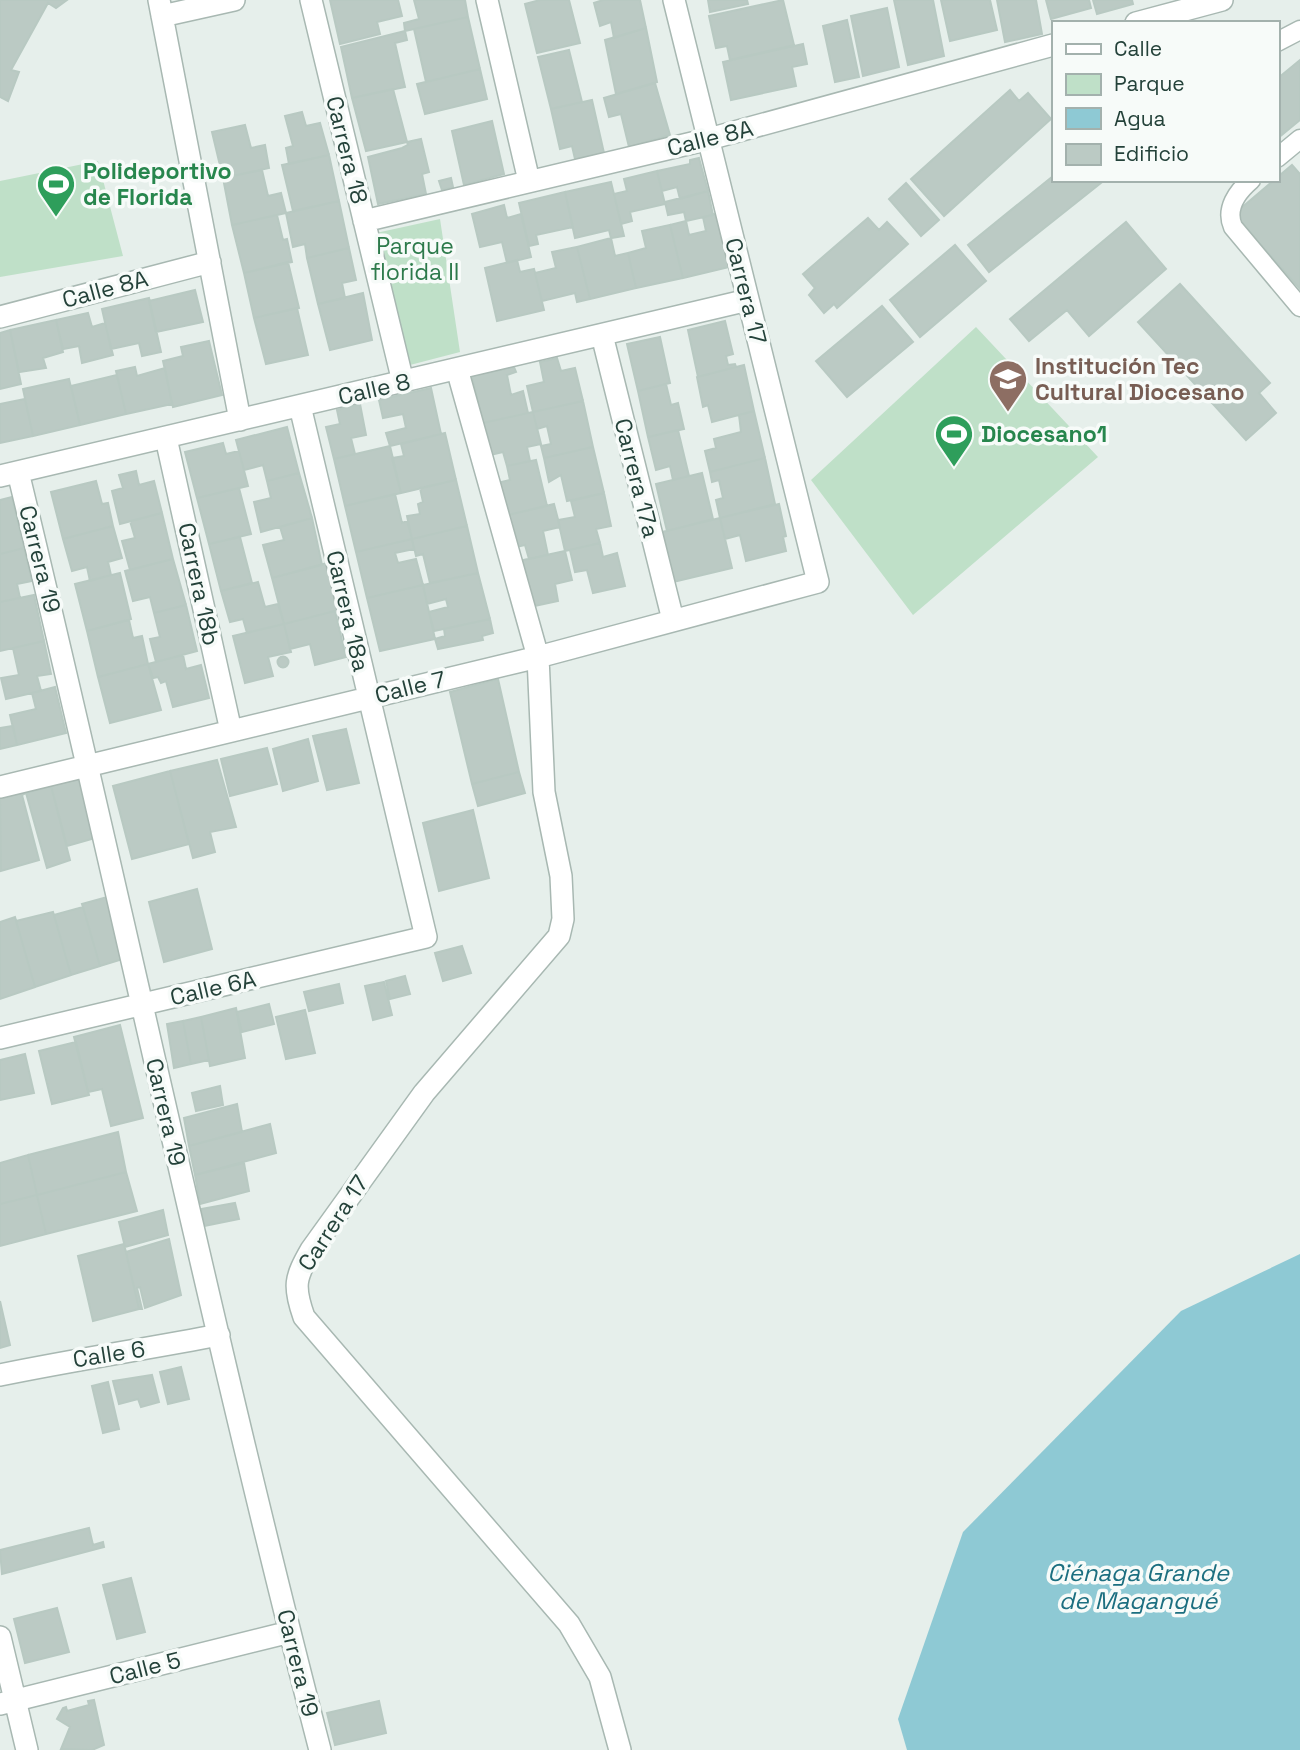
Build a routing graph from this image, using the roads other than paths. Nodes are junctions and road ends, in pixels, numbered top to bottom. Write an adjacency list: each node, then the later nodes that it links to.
1 (234, 0): 6 (street)
2 (311, 0): 17 (street, Carrera 18)
3 (487, 0): 15 (street)
4 (674, 0): 12 (street, Carrera 17)
5 (1222, 0): 7 (street)
6 (161, 8): 18 (street)
7 (1169, 12): 8 (street)
8 (1142, 21)
9 (1300, 30): 10 (lane)
10 (1279, 41)
11 (1052, 45): 12 (street, Calle 8A)
12 (709, 139): 15 (street, Calle 8A); 19 (street, Carrera 17)
13 (1300, 139): 14 (lane)
14 (1279, 156)
15 (529, 181): 17 (street, Calle 8A)
16 (1246, 182): 20 (lane)
17 (364, 221): 24 (street, Carrera 18)
18 (210, 262): 21 (street, Calle 8A); 26 (street)
19 (748, 300): 22 (street, Calle 8); 29 (street, Carrera 17)
20 (1300, 307)
21 (0, 317)
22 (602, 335): 23 (street, Calle 8); 30 (street, Carrera 17a)
23 (457, 369): 24 (street, Calle 8); 31 (street)
24 (403, 382): 25 (street, Calle 8)
25 (300, 406): 26 (street, Calle 8); 32 (street, Carrera 18a)
26 (240, 420): 27 (street, Calle 8)
27 (166, 438): 28 (street, Calle 8); 33 (street, Carrera 18b)
28 (9, 474): 34 (street, Carrera 19)
29 (818, 582): 30 (street, Calle 7)
30 (673, 620): 31 (street, Calle 7)
31 (538, 657): 32 (street, Calle 7); 46 (street, Carrera 17)
32 (369, 697): 33 (street, Calle 7); 36 (street, Carrera 18a)
33 (231, 731): 34 (street, Calle 7)
34 (89, 765): 35 (street, Calle 7); 37 (street, Carrera 19)
35 (0, 787)
36 (426, 937): 37 (street, Calle 6A)
37 (140, 1005): 38 (street, Calle 6A); 39 (street, Carrera 19)
38 (0, 1038)
39 (219, 1335): 40 (street, Calle 6); 41 (street, Carrera 19)
40 (0, 1375)
41 (290, 1632): 43 (street, Calle 5); 45 (street, Carrera 19)
42 (0, 1637): 43 (street)
43 (7, 1702): 44 (street)
44 (27, 1750)
45 (320, 1750)
46 (620, 1750)

